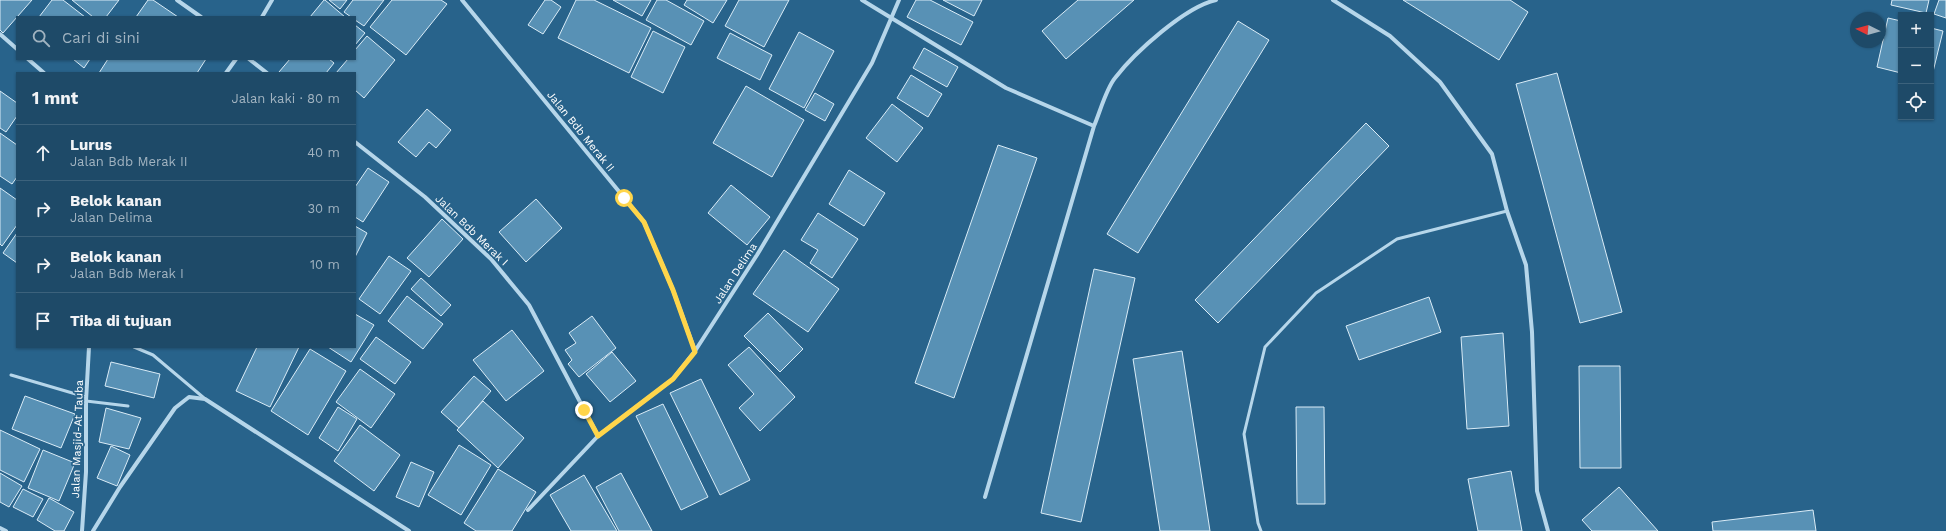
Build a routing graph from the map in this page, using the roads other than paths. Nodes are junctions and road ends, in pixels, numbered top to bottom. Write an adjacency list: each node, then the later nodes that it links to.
1 (177, 0): 8 (street)
2 (272, 0): 9 (street)
3 (462, 0): 24 (street, Jalan Bdb Merak II)
4 (862, 0): 10 (street)
5 (899, 0): 10 (street, Jalan Delima)
6 (1216, 0): 19 (street)
7 (1333, 0): 21 (street)
8 (200, 16)
9 (263, 16)
10 (891, 18): 19 (street); 24 (street, Jalan Delima)
11 (0, 34): 12 (street)
12 (16, 48)
13 (29, 60): 16 (street)
14 (235, 60): 17 (street)
15 (250, 60): 18 (street)
16 (43, 72)
17 (227, 72)
18 (266, 72)
19 (1094, 126): 30 (street)
20 (356, 143): 29 (street, Jalan Bdb Merak I)
21 (1507, 211): 37 (lane); 38 (street)
22 (89, 348): 26 (street, Jalan Masjid-At Tauba)
23 (137, 348): 27 (lane)
24 (695, 352): 29 (street, Jalan Delima)
25 (11, 375): 26 (lane)
26 (86, 399): 28 (lane); 34 (street, Jalan Masjid-At Tauba)
27 (205, 399): 35 (street); 36 (street)
28 (128, 406)
29 (598, 436): 31 (street, Jalan Delima)
30 (985, 497)
31 (528, 510)
32 (0, 528): 33 (street)
33 (6, 531)
34 (82, 531)
35 (93, 531)
36 (409, 531)
37 (1261, 531)
38 (1548, 531)

